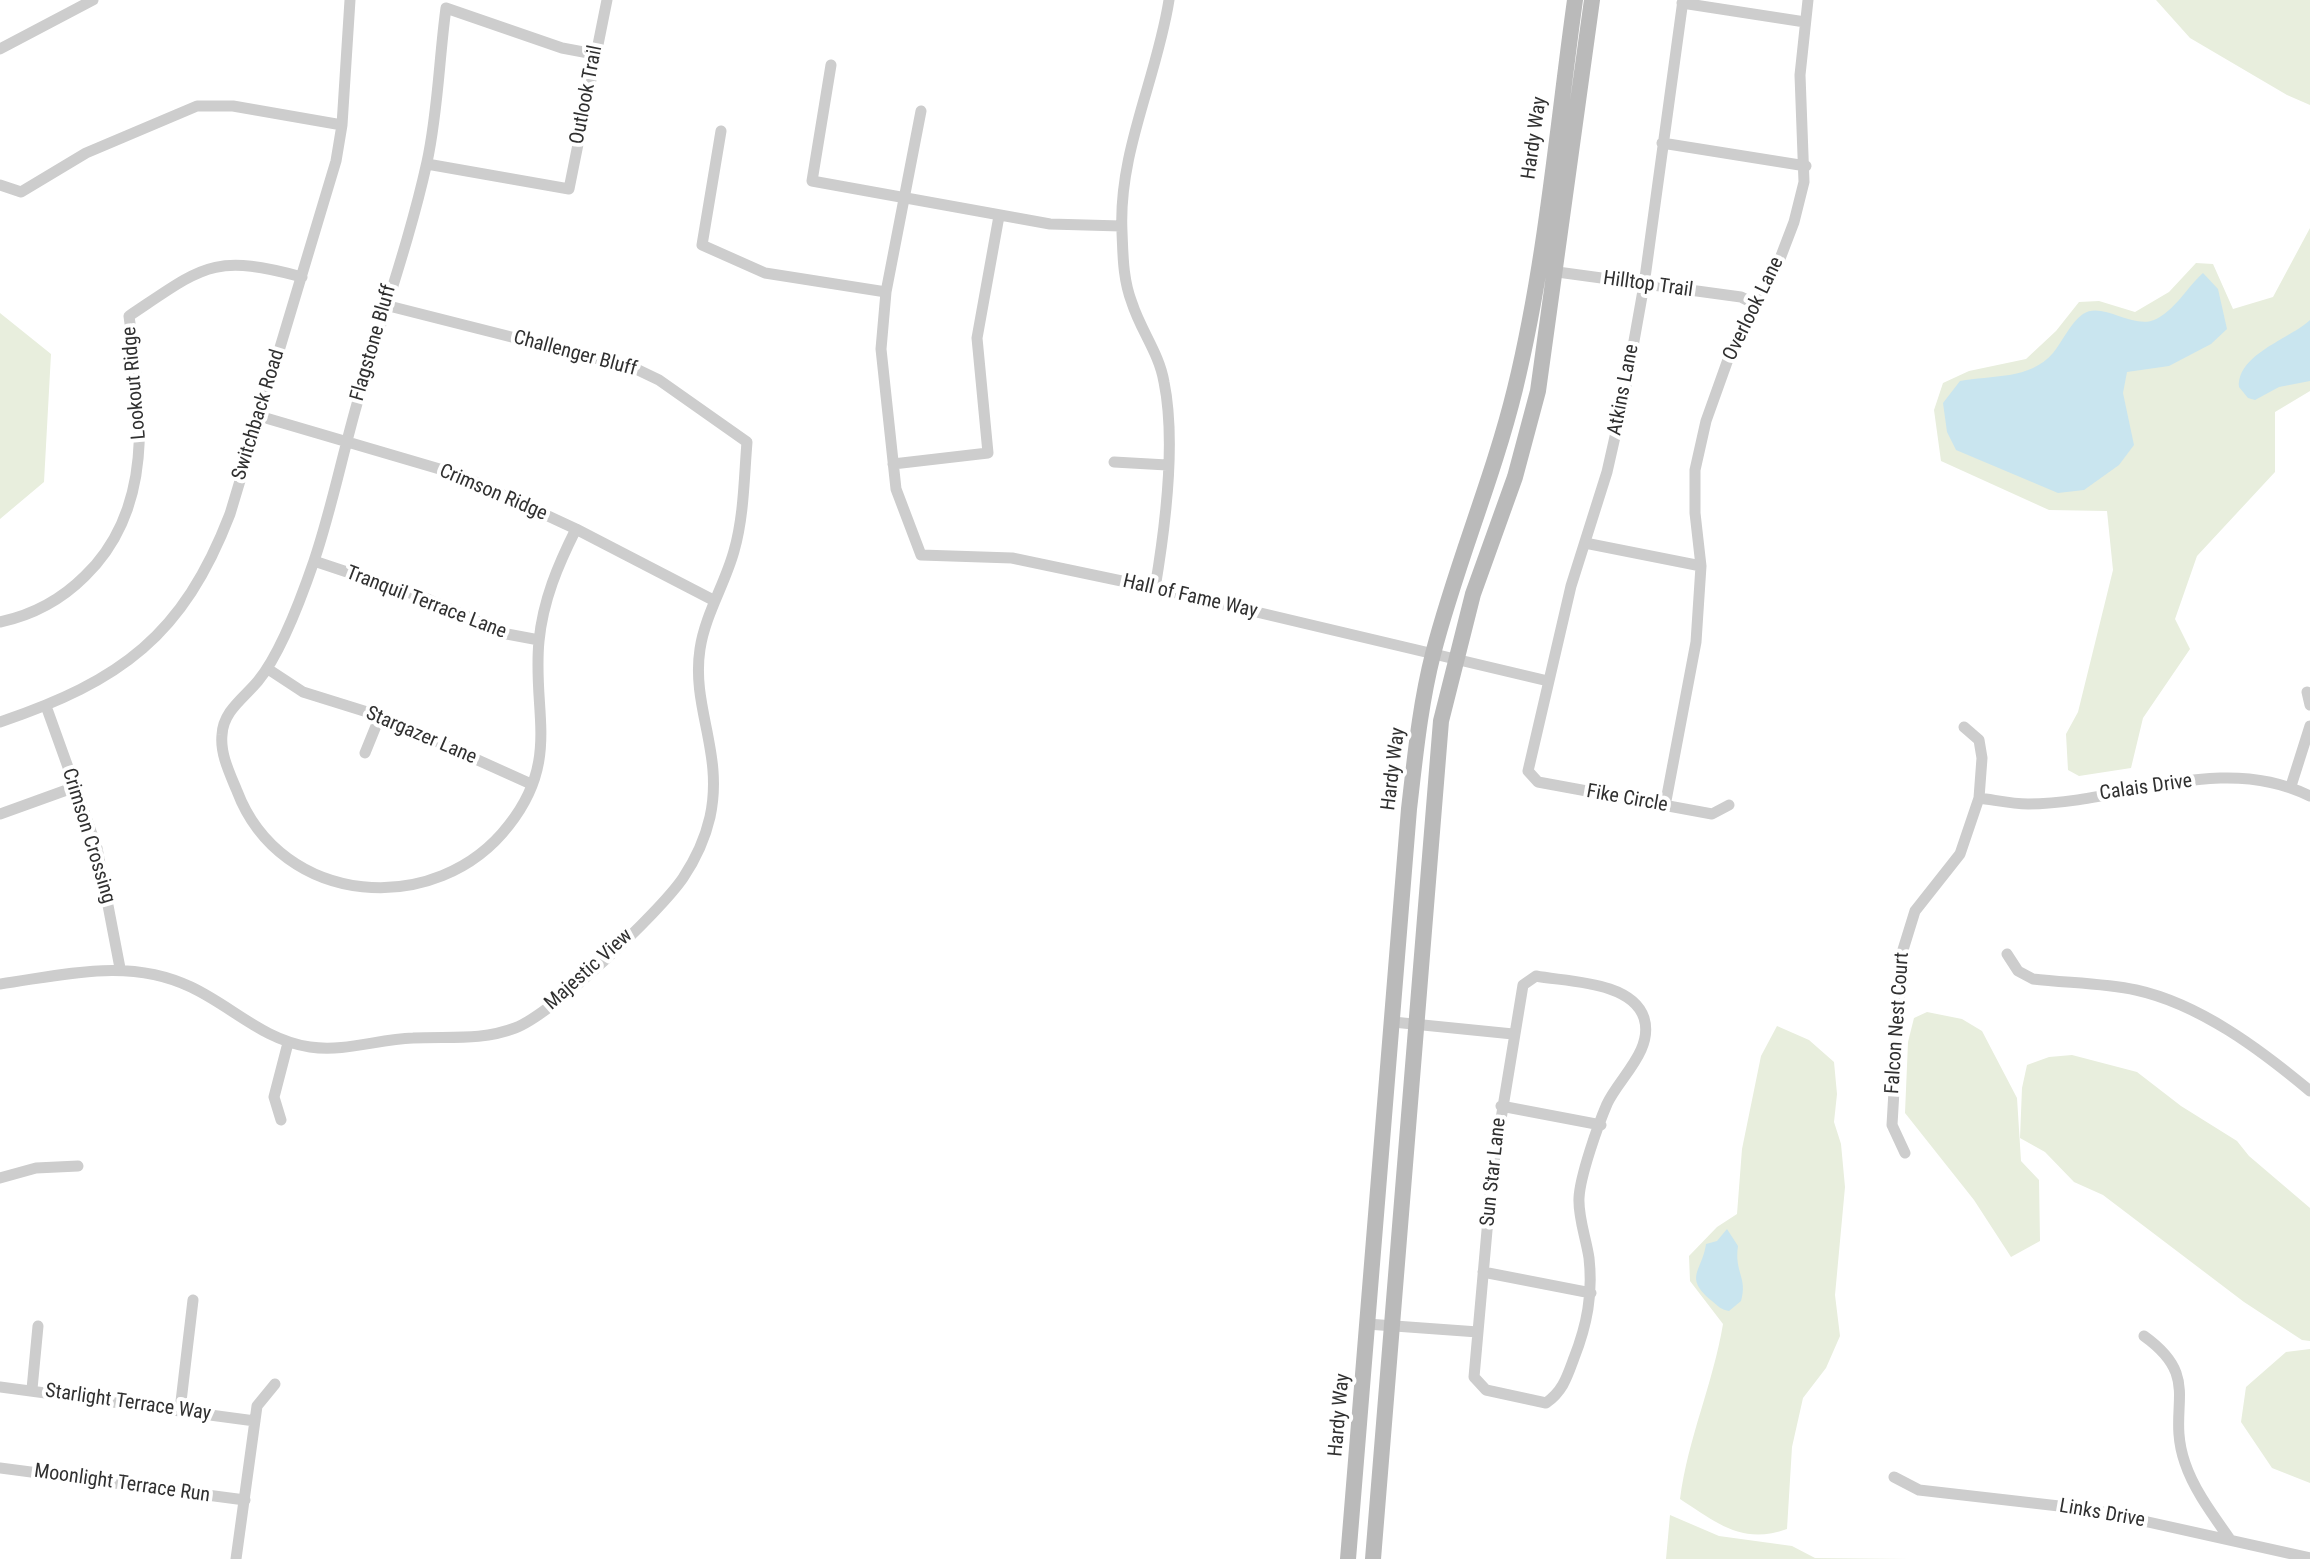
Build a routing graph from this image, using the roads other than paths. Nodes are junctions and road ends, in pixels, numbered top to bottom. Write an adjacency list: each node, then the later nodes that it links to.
1 (93, 0): 10 (street)
2 (350, 0): 14 (street, Switchback Road)
3 (607, 0): 11 (street, Outlook Trail)
4 (1169, 0): 22 (street)
5 (1575, 0): 23 (main road, Hardy Way)
6 (1592, 0): 24 (main road, Hardy Way)
7 (1808, 0): 9 (street, Overlook Lane)
8 (1683, 1): 9 (street); 16 (street, Atkins Lane)
9 (1805, 22): 18 (street, Overlook Lane)
10 (0, 49)
11 (594, 54): 17 (street, Outlook Trail); 17 (street, Flagstone Bluff)
12 (831, 65): 20 (street)
13 (921, 111): 20 (street)
14 (342, 125): 19 (street); 25 (street, Switchback Road)
15 (721, 131): 27 (street)
16 (1662, 143): 18 (street); 26 (street, Atkins Lane)
17 (427, 164): 28 (street, Flagstone Bluff)
18 (1806, 166): 29 (street, Overlook Lane)
19 (0, 185)
20 (904, 197): 21 (street); 27 (street)
21 (999, 216): 22 (street); 34 (street)
22 (1121, 226): 35 (street)
23 (1538, 270): 24 (street, Hilltop Trail); 44 (main road, Hardy Way)
24 (1556, 272): 26 (street, Hilltop Trail); 45 (main road, Hardy Way)
25 (302, 277): 30 (street, Switchback Road); 42 (street, Lookout Ridge)
26 (1644, 285): 29 (street, Hilltop Trail); 37 (street, Atkins Lane)
27 (886, 292): 34 (street)
28 (385, 305): 31 (street, Flagstone Bluff); 32 (street, Challenger Bluff)
29 (1757, 305): 39 (street, Overlook Lane)
30 (259, 416): 31 (street, Crimson Ridge); 50 (street, Switchback Road)
31 (346, 440): 36 (street, Crimson Ridge); 38 (street, Flagstone Bluff)
32 (747, 442): 41 (street, Majestic View)
33 (1114, 462): 35 (street)
34 (893, 464): 40 (street, Hall of Fame Way)
35 (1167, 465): 40 (street)
36 (576, 529): 41 (street, Crimson Ridge); 43 (street, Flagstone Bluff)
37 (1585, 543): 39 (street); 47 (street, Atkins Lane)
38 (314, 561): 43 (street, Tranquil Terrace Lane); 46 (street, Flagstone Bluff)
39 (1701, 566): 63 (street, Overlook Lane)
40 (1155, 588): 44 (street, Hall of Fame Way)
41 (715, 601): 71 (street, Majestic View)
42 (0, 622)
43 (539, 640): 57 (street, Flagstone Bluff)
44 (1432, 656): 45 (street, Hall of Fame Way); 68 (main road, Hardy Way)
45 (1456, 660): 47 (street, Hall of Fame Way); 69 (main road, Hardy Way)
46 (268, 669): 51 (street, Stargazer Lane); 57 (street, Flagstone Bluff)
47 (1548, 681): 56 (street, Atkins Lane)
48 (2307, 692): 49 (street)
49 (2310, 705)
50 (46, 706): 52 (street, Switchback Road); 59 (street, Crimson Crossing)
51 (380, 716): 55 (street); 57 (street, Stargazer Lane)
52 (0, 722)
53 (2310, 726): 58 (street)
54 (1964, 727): 61 (street, Falcon Nest Court)
55 (365, 753)
56 (1528, 771): 63 (street, Fike Circle)
57 (531, 784)
58 (2291, 786): 60 (street, Calais Drive); 61 (street, Calais Drive)
59 (75, 787): 64 (street); 66 (street, Crimson Crossing)
60 (2310, 796)
61 (1979, 798): 76 (street, Falcon Nest Court)
62 (1729, 805): 63 (street, Fike Circle)
63 (1665, 806)
64 (0, 814)
65 (2007, 954): 72 (street)
66 (120, 968): 67 (street, Majestic View); 71 (street, Majestic View)
67 (0, 984)
68 (1393, 1022): 69 (street); 82 (main road, Hardy Way)
69 (1414, 1023): 70 (street); 83 (main road, Hardy Way)
70 (1513, 1034): 73 (street, Sun Star Lane); 75 (street, Sun Star Lane)
71 (288, 1043): 74 (street)
72 (2310, 1091)
73 (1501, 1106): 75 (street); 79 (street, Sun Star Lane)
74 (281, 1120)
75 (1601, 1125): 80 (street)
76 (1905, 1153)
77 (78, 1166): 78 (street)
78 (0, 1178)
79 (1483, 1272): 80 (street); 85 (street, Sun Star Lane)
80 (1591, 1293): 85 (street, Sun Star Lane)
81 (193, 1300): 90 (street)
82 (1367, 1324): 83 (street); 98 (main road, Hardy Way)
83 (1390, 1325): 85 (street); 99 (main road, Hardy Way)
84 (38, 1326): 89 (street)
85 (1478, 1332)
86 (2144, 1336): 95 (street)
87 (275, 1384): 91 (street)
88 (0, 1387): 89 (street, Starlight Terrace Way)
89 (32, 1389): 90 (street, Starlight Terrace Way)
90 (180, 1410): 91 (street, Starlight Terrace Way)
91 (255, 1421): 94 (street)
92 (0, 1468): 94 (street, Moonlight Terrace Run)
93 (1894, 1477): 95 (street, Links Drive)
94 (245, 1500): 97 (street)
95 (2229, 1538): 96 (street, Links Drive)
96 (2310, 1558)
97 (236, 1559)
98 (1348, 1559)
99 (1373, 1559)

